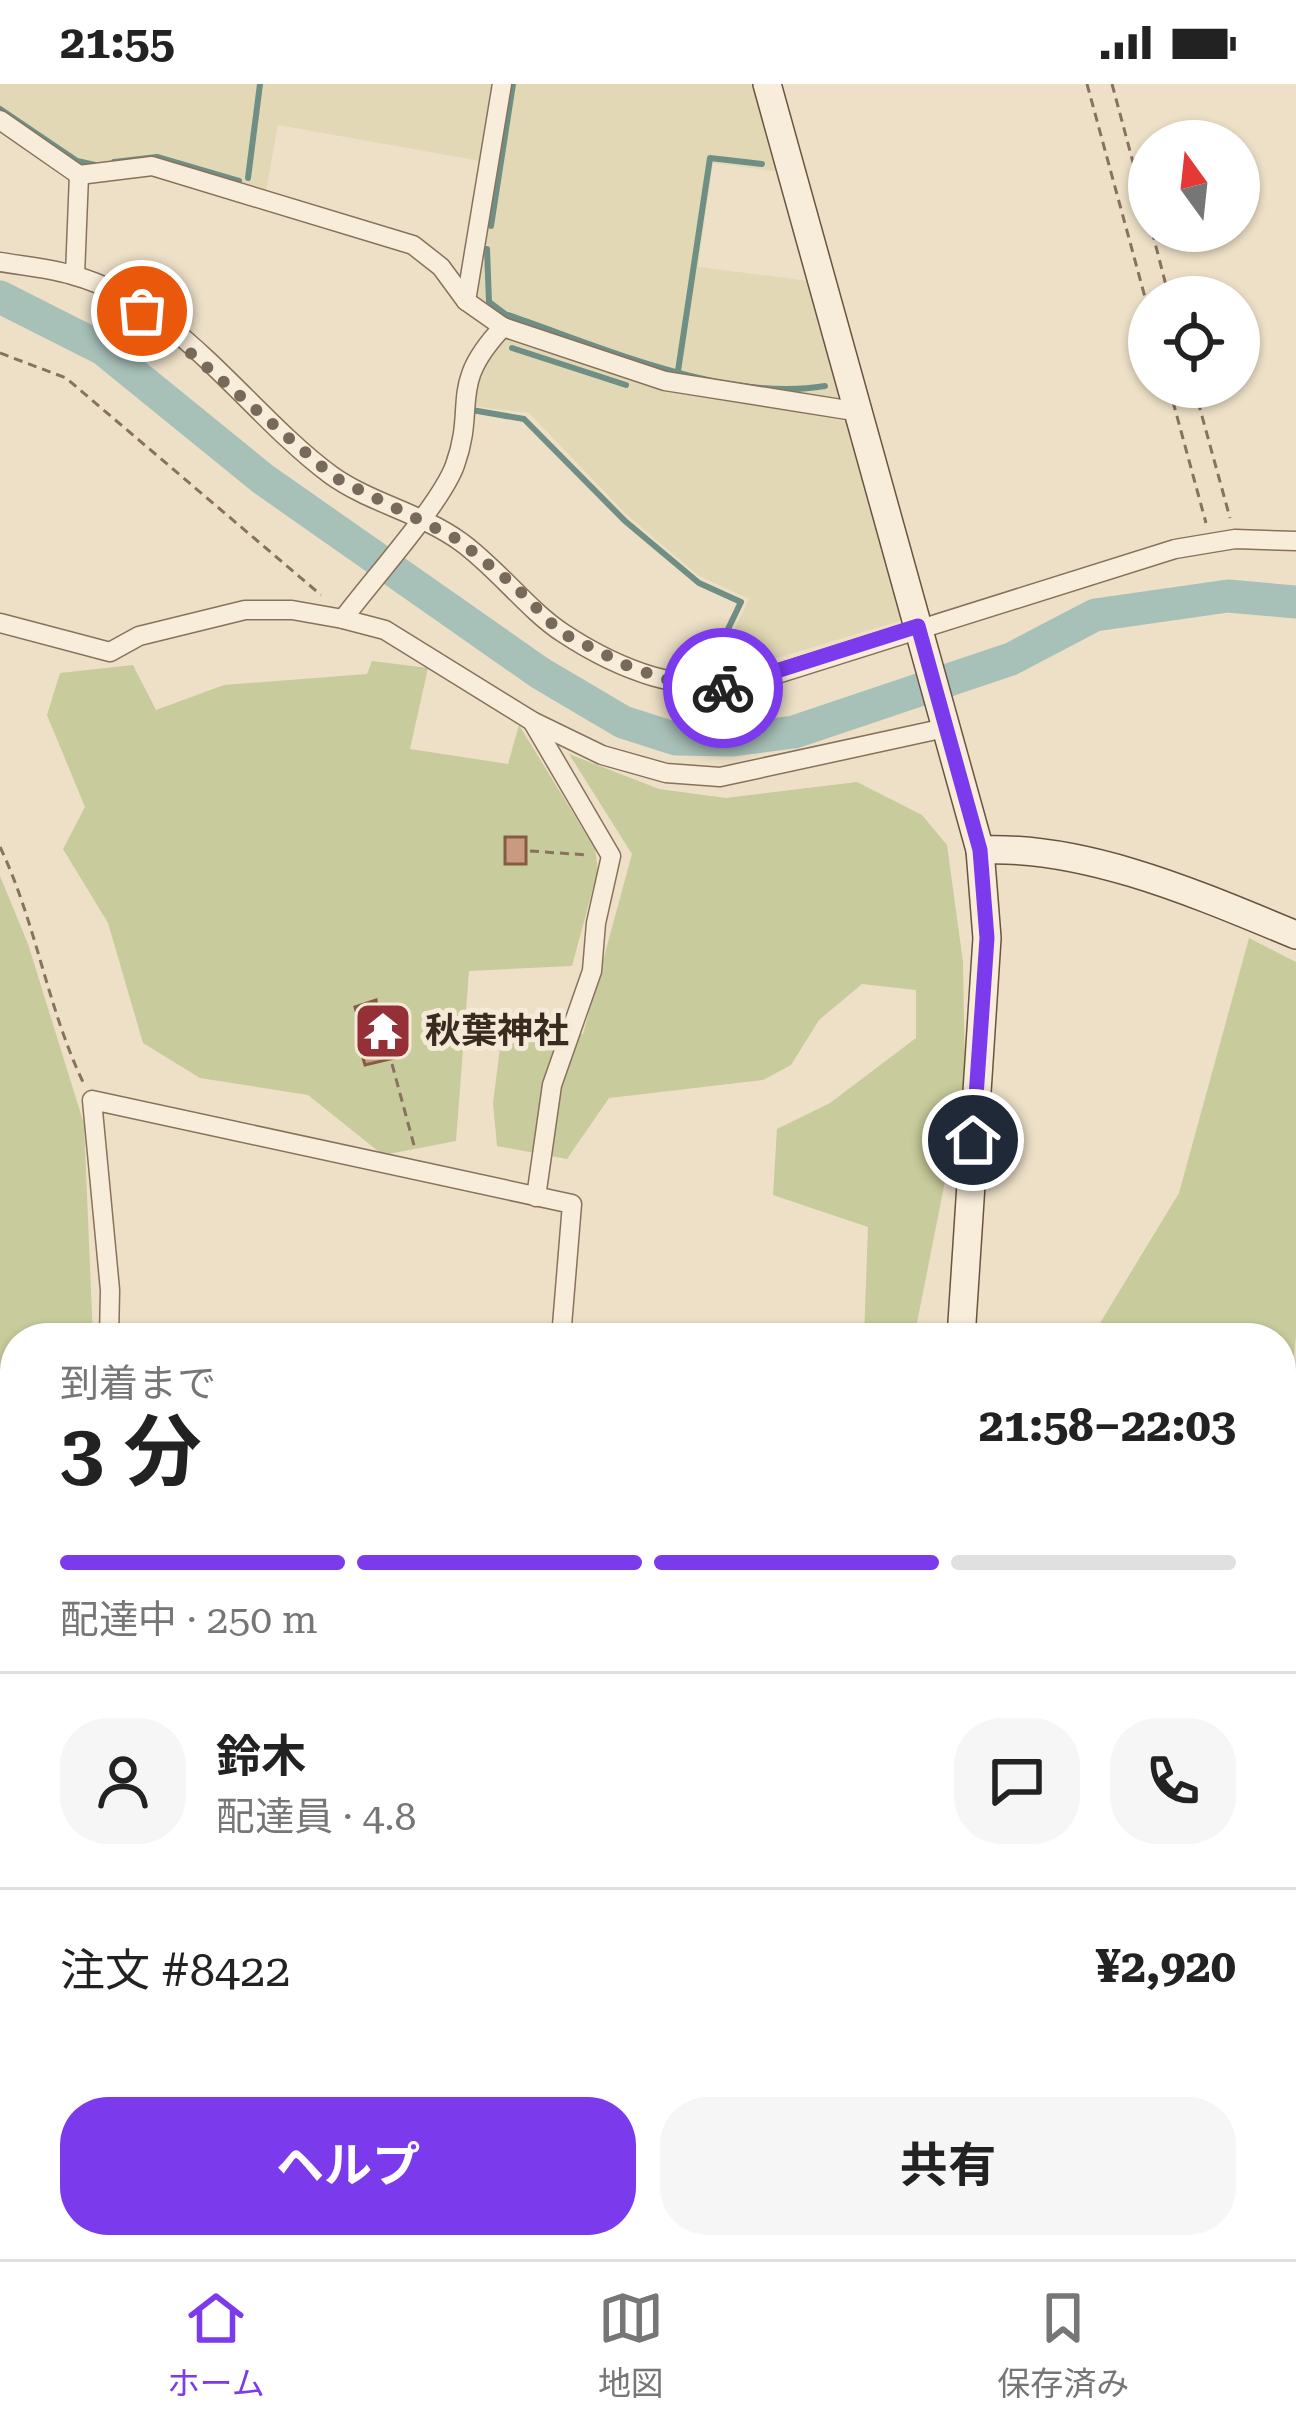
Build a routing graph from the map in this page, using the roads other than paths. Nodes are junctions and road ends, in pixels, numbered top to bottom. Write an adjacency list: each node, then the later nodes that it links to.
1 (502, 84): 7 (street)
2 (767, 84): 9 (street)
3 (0, 120): 4 (street)
4 (80, 175): 6 (street); 7 (street)
5 (0, 262): 6 (street)
6 (75, 275): 10 (street)
7 (466, 301): 8 (street)
8 (503, 327): 9 (street); 10 (street)
9 (860, 412): 14 (street)
10 (418, 518): 12 (street); 14 (street)
11 (1296, 542): 14 (street)
12 (333, 618): 13 (street); 15 (street)
13 (0, 623)
14 (918, 626): 16 (street)
15 (532, 721): 16 (street); 19 (street)
16 (945, 728): 17 (street)
17 (980, 850): 18 (street); 22 (street)
18 (1294, 937)
19 (536, 1197): 20 (street); 21 (street)
20 (108, 1323)
21 (562, 1323)
22 (962, 1323)

